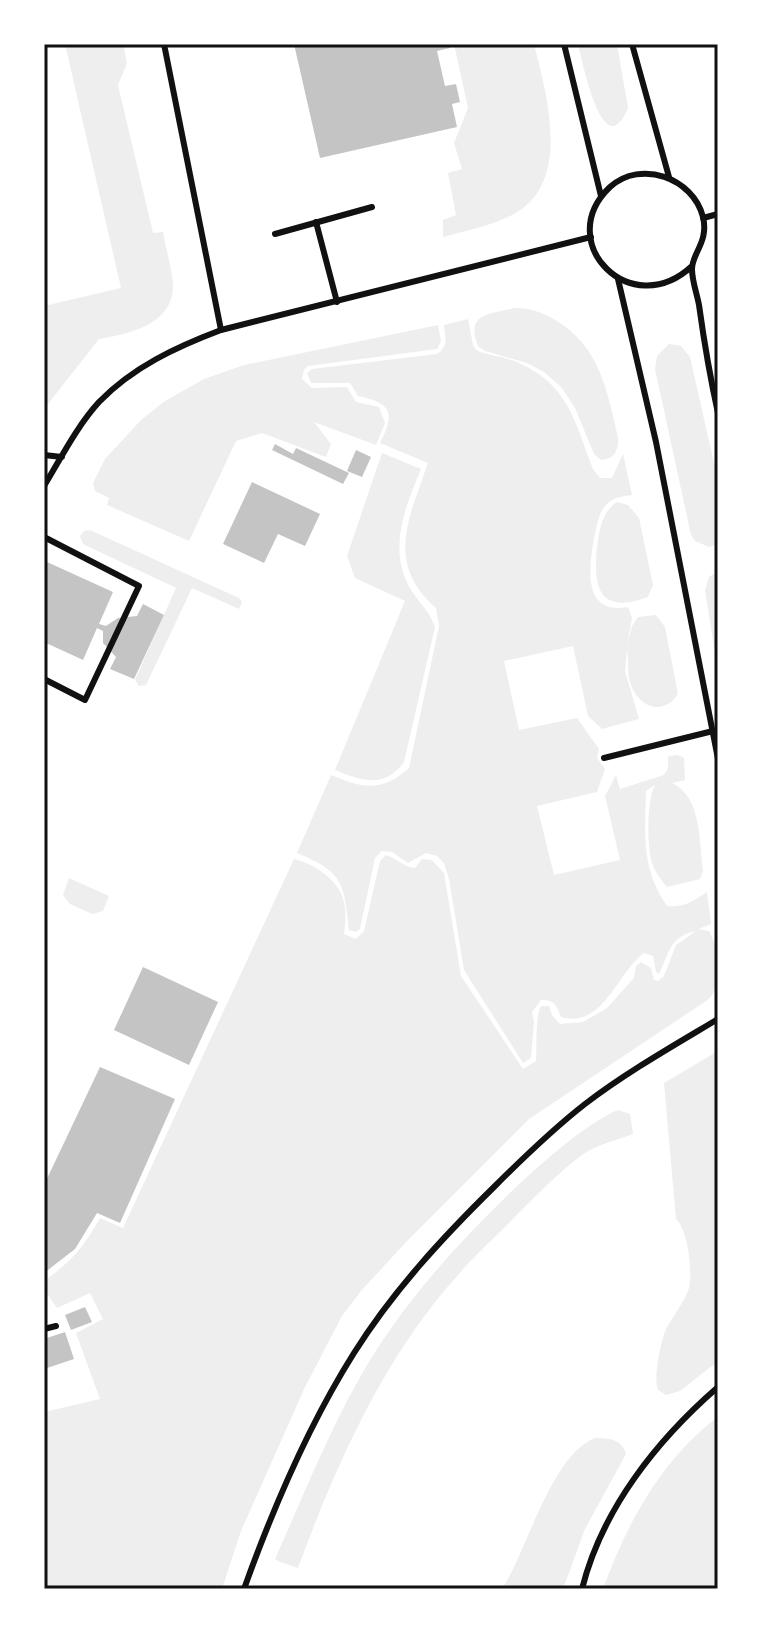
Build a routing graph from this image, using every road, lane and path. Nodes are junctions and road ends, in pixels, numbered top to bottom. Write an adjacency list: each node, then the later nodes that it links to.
1 (164, 44): 15 (lane)
2 (564, 44): 5 (lane)
3 (632, 44): 4 (lane)
4 (669, 177): 5 (lane); 8 (lane)
5 (601, 196): 11 (lane)
6 (372, 207): 9 (lane)
7 (718, 214): 8 (lane)
8 (703, 218): 12 (lane)
9 (316, 222): 10 (lane); 14 (lane)
10 (275, 234)
11 (591, 237): 13 (lane); 14 (lane)
12 (692, 266): 13 (lane); 16 (lane)
13 (618, 279): 22 (lane)
14 (337, 302): 15 (lane)
15 (221, 330): 18 (lane)
16 (718, 413)
17 (44, 455): 18 (lane)
18 (62, 457): 19 (lane)
19 (44, 486)
20 (44, 537): 21 (lane)
21 (44, 679)
22 (713, 731): 23 (lane); 24 (lane)
23 (604, 758)
24 (718, 759)
25 (718, 1019): 29 (lane)
26 (56, 1326): 27 (lane)
27 (44, 1329)
28 (718, 1387): 30 (lane)
29 (244, 1589)
30 (582, 1589)

